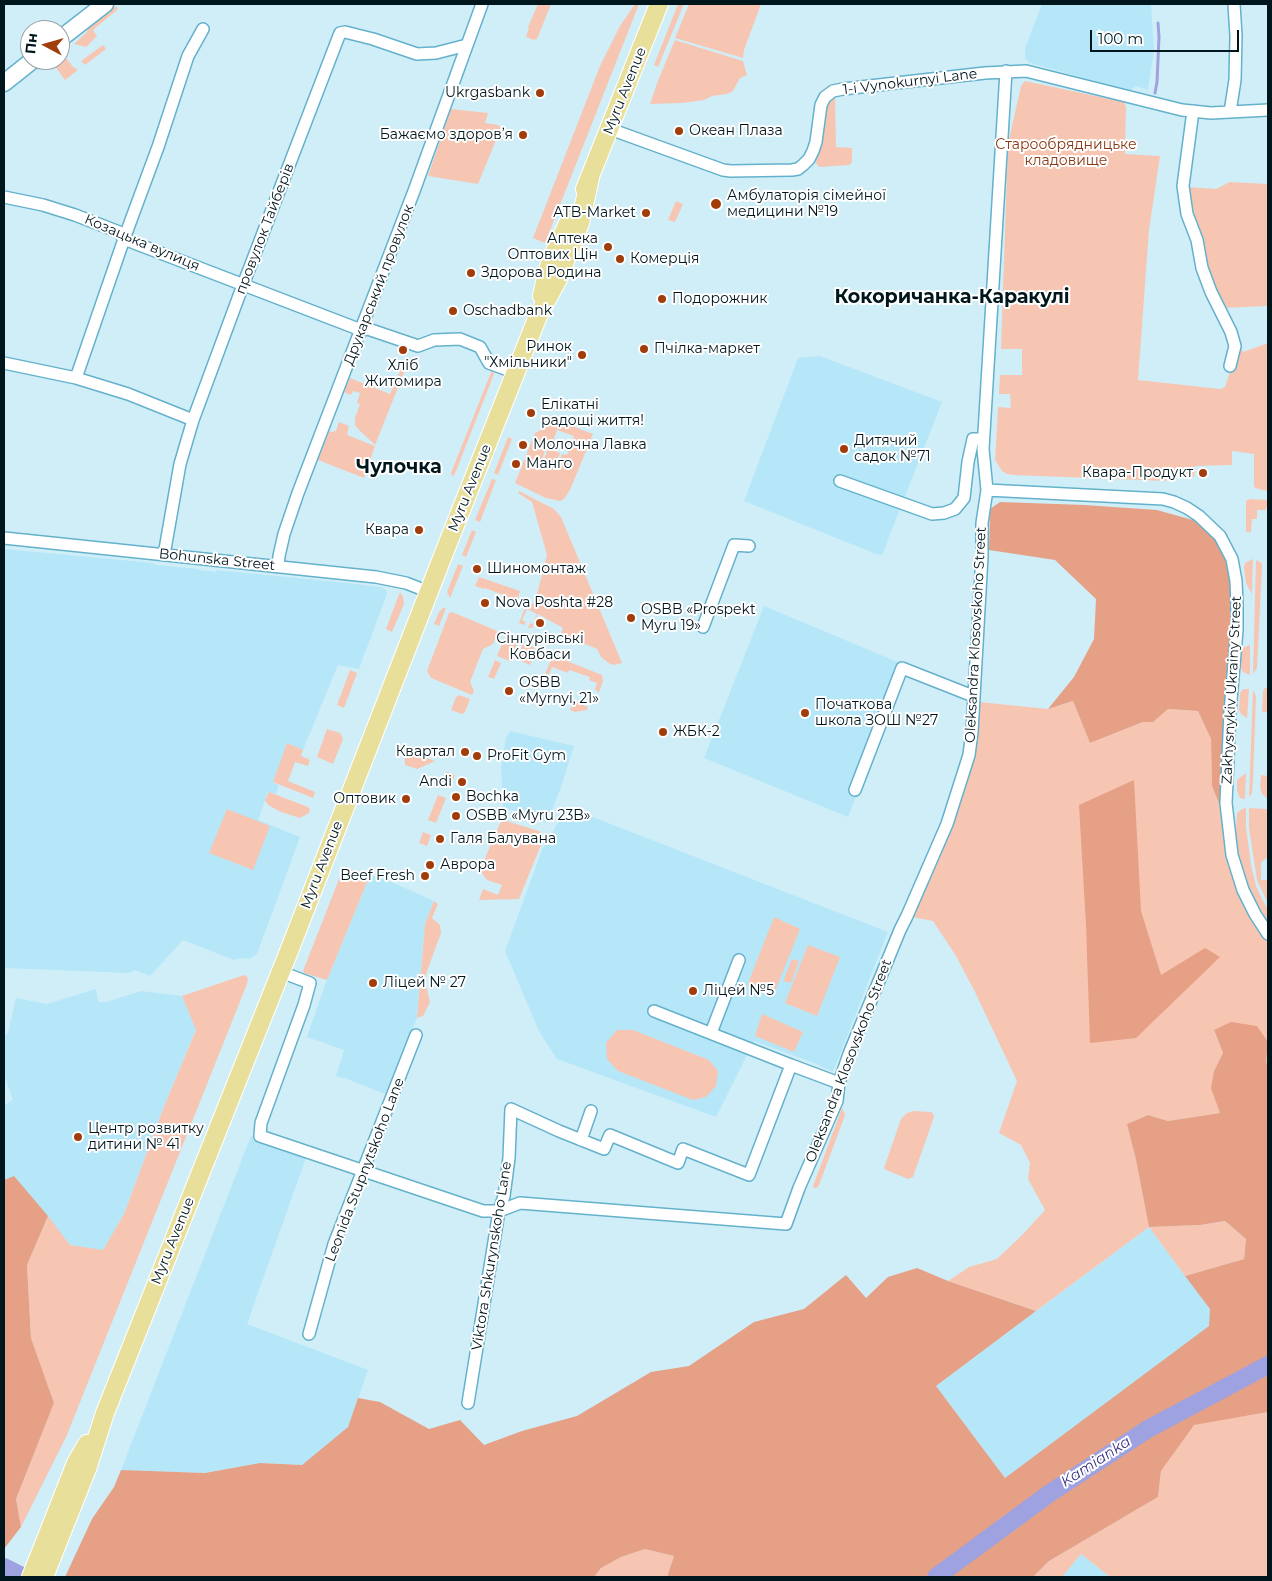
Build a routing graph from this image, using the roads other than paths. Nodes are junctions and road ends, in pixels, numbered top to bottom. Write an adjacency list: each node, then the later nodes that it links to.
1 (105, 4): 6 (street)
2 (482, 4): 7 (street, Друкарський провулок)
3 (659, 4): 14 (main road, Myru Avenue)
4 (1234, 4): 13 (street)
5 (203, 29): 16 (street)
6 (70, 31)
7 (467, 44): 17 (street, провулок Тайберів); 18 (street, Друкарський провулок)
8 (20, 70): 10 (street)
9 (1006, 71): 12 (street, 1-i Vynokurnyi Lane); 14 (street, 1-i Vynokurnyi Lane); 24 (street, Oleksandra Klosovskoho Street)
10 (4, 83)
11 (1268, 110): 13 (street, 1-i Vynokurnyi Lane)
12 (1193, 111): 13 (street, 1-i Vynokurnyi Lane); 20 (street)
13 (1230, 112)
14 (610, 129): 21 (main road, Myru Avenue)
15 (4, 197): 16 (street, Козацька вулиця)
16 (124, 239): 17 (street, Козацька вулиця); 22 (street)
17 (243, 285): 18 (street, Козацька вулиця); 23 (street, провулок Тайберів)
18 (361, 330): 21 (street, Козацька вулиця); 30 (street, Друкарський провулок)
19 (4, 363): 22 (street)
20 (1230, 366)
21 (516, 373): 31 (main road, Myru Avenue)
22 (76, 378): 23 (street)
23 (193, 420): 29 (street, провулок Тайберів)
24 (984, 440): 25 (street); 26 (street, Oleksandra Klosovskoho Street)
25 (840, 480)
26 (987, 490): 33 (street, Oleksandra Klosovskoho Street); 35 (street, Zakhysnykiv Ukrainy Street)
27 (4, 538): 29 (street, Bohunska Street)
28 (749, 546): 32 (street)
29 (164, 555): 30 (street, Bohunska Street)
30 (278, 566): 31 (street, Bohunska Street)
31 (429, 592): 37 (main road, Myru Avenue)
32 (703, 627)
33 (973, 696): 34 (street); 42 (street, Oleksandra Klosovskoho Street)
34 (855, 790)
35 (1268, 934)
36 (739, 960): 39 (street)
37 (280, 972): 45 (street); 49 (main road, Myru Avenue)
38 (654, 1011): 39 (street)
39 (711, 1033): 41 (street)
40 (416, 1035): 45 (street, Leonida Stupnytskoho Lane)
41 (791, 1065): 42 (street); 44 (street)
42 (839, 1083): 46 (street, Oleksandra Klosovskoho Street)
43 (591, 1111): 44 (street)
44 (581, 1140): 46 (street, Viktora Shkurynskoho Lane)
45 (363, 1171): 46 (street); 47 (street, Leonida Stupnytskoho Lane)
46 (499, 1211): 48 (street, Viktora Shkurynskoho Lane)
47 (309, 1334)
48 (468, 1402)
49 (82, 1466): 50 (main road, Myru Avenue); 51 (main road, Myru Avenue)
50 (31, 1577)
51 (44, 1577)

